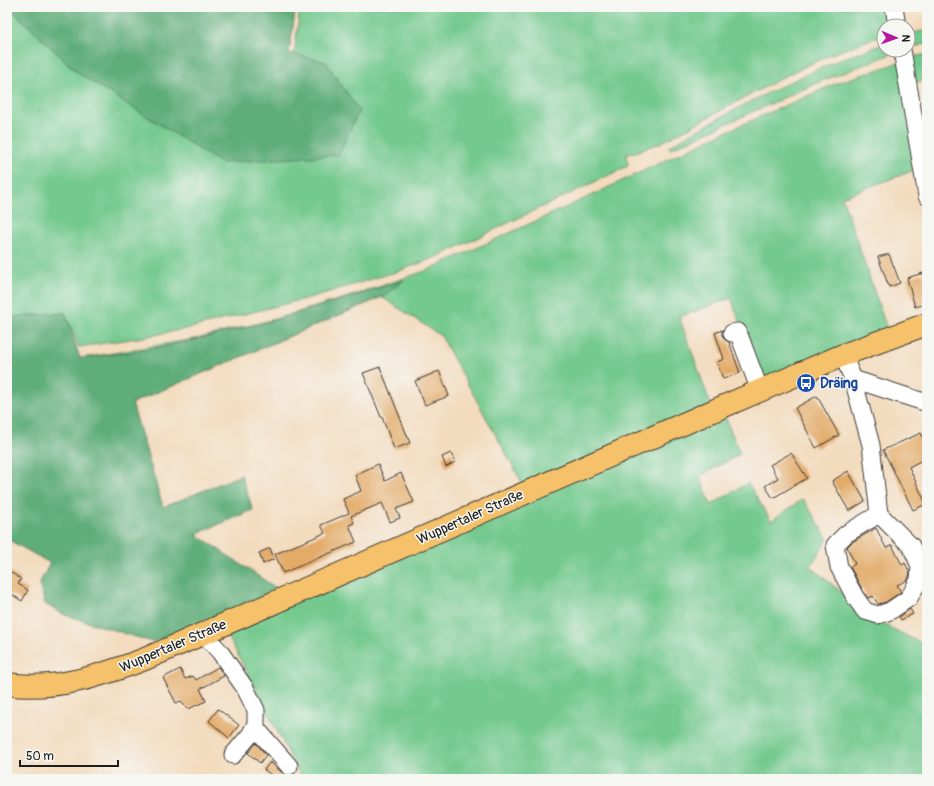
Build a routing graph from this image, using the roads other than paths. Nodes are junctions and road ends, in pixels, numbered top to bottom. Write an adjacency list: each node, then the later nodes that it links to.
1 (894, 7): 2 (lane)
2 (896, 18)
3 (903, 58): 4 (lane)
4 (927, 196)
5 (927, 324): 7 (main road, Wuppertaler Straße)
6 (732, 333): 9 (lane)
7 (843, 355): 8 (lane); 9 (main road, Wuppertaler Straße)
8 (852, 379): 10 (lane); 11 (lane)
9 (760, 391): 12 (main road, Wuppertaler Straße)
10 (927, 403)
11 (879, 514): 11 (lane)
12 (204, 634): 13 (main road, Wuppertaler Straße); 14 (lane)
13 (7, 684)
14 (254, 727): 15 (lane); 16 (lane)
15 (233, 755)
16 (289, 766)

